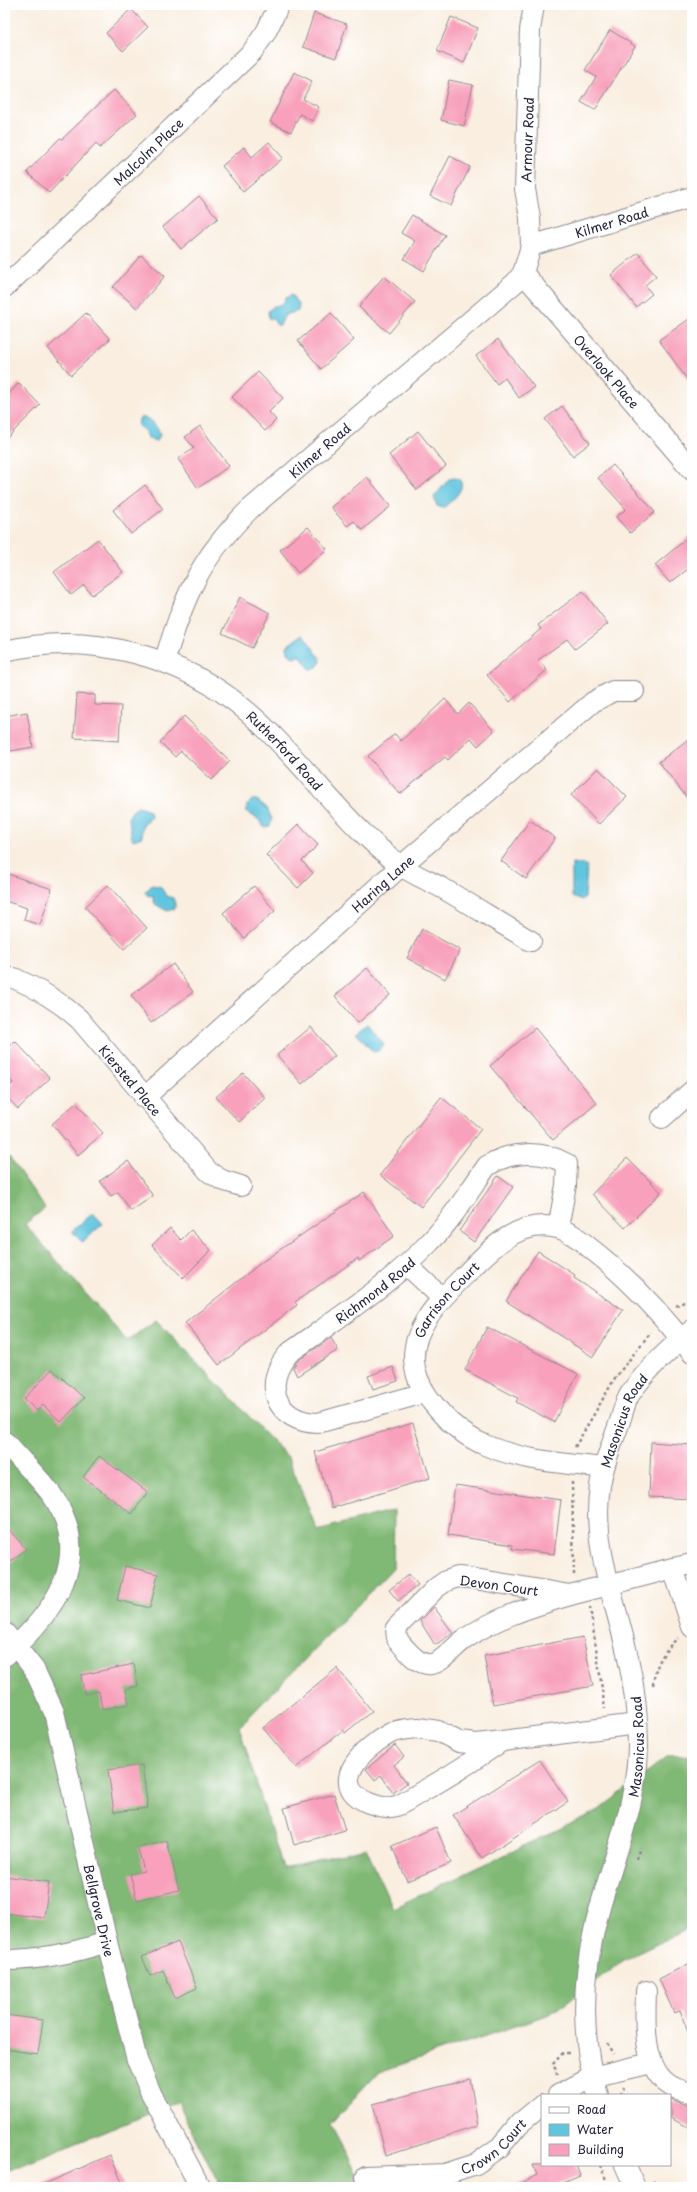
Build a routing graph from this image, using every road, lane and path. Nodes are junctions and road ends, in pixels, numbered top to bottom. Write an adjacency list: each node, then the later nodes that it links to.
1 (279, 5): 6 (street, Malcolm Place)
2 (534, 5): 4 (street, Armour Road)
3 (692, 197): 4 (street, Kilmer Road)
4 (531, 246): 5 (street, Armour Road)
5 (523, 272): 7 (street, Overlook Place); 9 (street, Kilmer Road)
6 (5, 287)
7 (692, 470)
8 (5, 651): 9 (street, Rutherford Road)
9 (164, 662): 11 (street, Rutherford Road)
10 (634, 691): 11 (street, Haring Lane)
11 (401, 866): 12 (street, Rutherford Road); 15 (street, Haring Lane)
12 (531, 941)
13 (14, 978): 15 (street, Kiersted Place)
14 (692, 1091): 16 (street)
15 (144, 1098): 17 (street, Kiersted Place)
16 (662, 1118)
17 (241, 1186)
18 (558, 1228): 19 (street, Richmond Road); 20 (street, Garrison Court); 21 (street, Garrison Court)
19 (407, 1265): 20 (street); 22 (street, Richmond Road)
20 (442, 1298): 22 (street, Garrison Court)
21 (688, 1341): 24 (street, Masonicus Road)
22 (424, 1393): 24 (street, Garrison Court)
23 (5, 1442): 29 (street)
24 (603, 1468): 26 (street, Masonicus Road)
25 (682, 1566): 26 (street, Devon Court); 28 (street)
26 (610, 1586): 27 (street, Devon Court); 31 (street, Masonicus Road)
27 (570, 1595): 27 (street, Devon Court)
28 (692, 1626): 30 (path)
29 (9, 1645): 33 (street, Bellgrove Drive)
30 (653, 1690)
31 (637, 1724): 32 (street); 37 (street, Masonicus Road)
32 (502, 1741): 32 (street)
33 (107, 1942): 34 (street); 44 (street, Bellgrove Drive)
34 (5, 1960)
35 (646, 1991): 36 (street)
36 (651, 2063): 37 (street); 38 (street)
37 (595, 2086): 39 (street)
38 (692, 2092)
39 (562, 2094)
40 (541, 2106): 43 (street, Crown Court)
41 (600, 2166): 45 (path)
42 (625, 2166): 46 (street)
43 (366, 2177)
44 (200, 2187)
45 (607, 2187)
46 (635, 2187)

